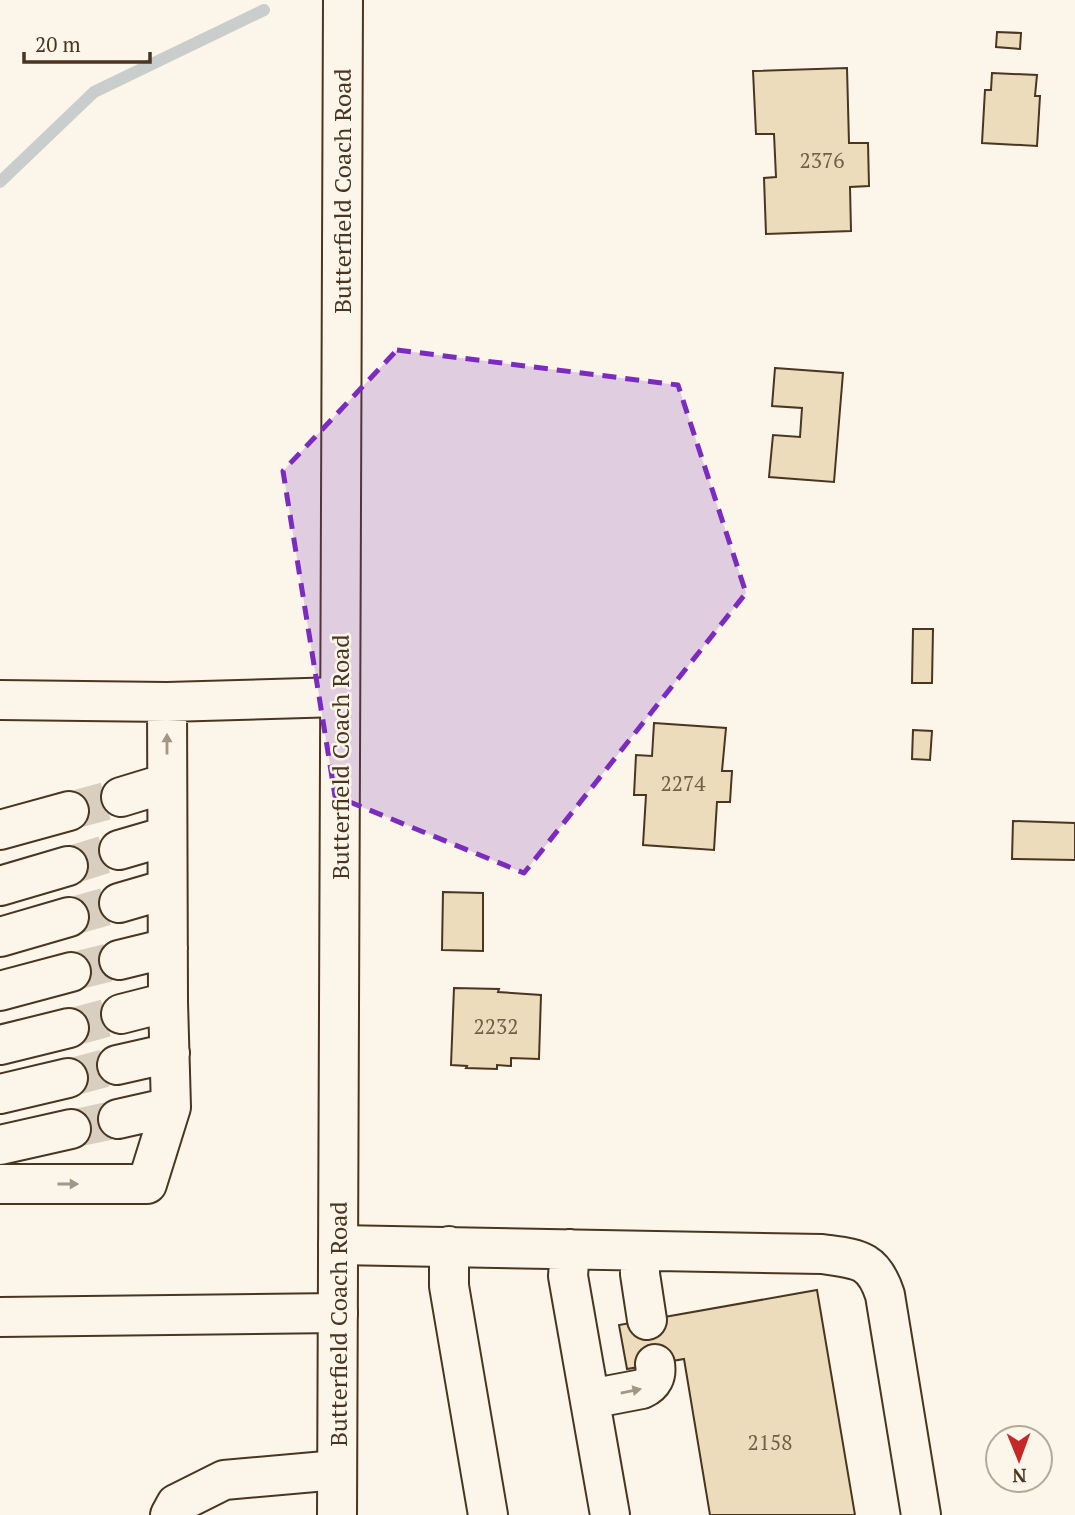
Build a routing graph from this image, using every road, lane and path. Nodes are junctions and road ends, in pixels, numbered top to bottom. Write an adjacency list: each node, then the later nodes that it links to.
1 (343, 0): 2 (main road, Butterfield Coach Road)
2 (340, 697): 4 (main road); 34 (main road, Butterfield Coach Road)
3 (0, 700): 4 (main road)
4 (167, 702): 5 (main road, one-way to 4)
5 (167, 783): 6 (main road); 9 (main road)
6 (121, 797)
7 (69, 811): 8 (main road)
8 (0, 830)
9 (167, 836): 10 (main road); 13 (main road)
10 (119, 850)
11 (68, 866): 12 (main road)
12 (0, 886)
13 (167, 889): 14 (main road); 17 (main road)
14 (119, 903)
15 (69, 917): 16 (main road)
16 (0, 937)
17 (168, 947): 18 (main road); 21 (main road)
18 (119, 960)
19 (71, 972): 20 (main road)
20 (0, 990)
21 (168, 1002): 22 (main road); 25 (main road)
22 (121, 1014)
23 (69, 1028): 24 (main road)
24 (0, 1045)
25 (170, 1053): 26 (main road); 29 (main road)
26 (117, 1065)
27 (68, 1078): 28 (main road)
28 (0, 1094)
29 (171, 1107): 30 (main road); 33 (main road, one-way to 29)
30 (118, 1119)
31 (71, 1129): 32 (main road)
32 (0, 1145)
33 (0, 1184)
34 (338, 1245): 35 (main road); 38 (main road, Butterfield Coach Road)
35 (449, 1246): 36 (main road); 46 (main road)
36 (570, 1249): 37 (main road); 42 (main road)
37 (640, 1251): 40 (main road); 48 (main road)
38 (338, 1313): 39 (main road); 43 (main road, Butterfield Coach Road)
39 (0, 1317)
40 (647, 1320)
41 (655, 1364): 42 (main road, one-way to 41)
42 (590, 1399): 47 (main road)
43 (337, 1470): 44 (main road); 45 (main road, Butterfield Coach Road)
44 (170, 1515)
45 (337, 1515)
46 (488, 1515)
47 (610, 1515)
48 (921, 1515)

